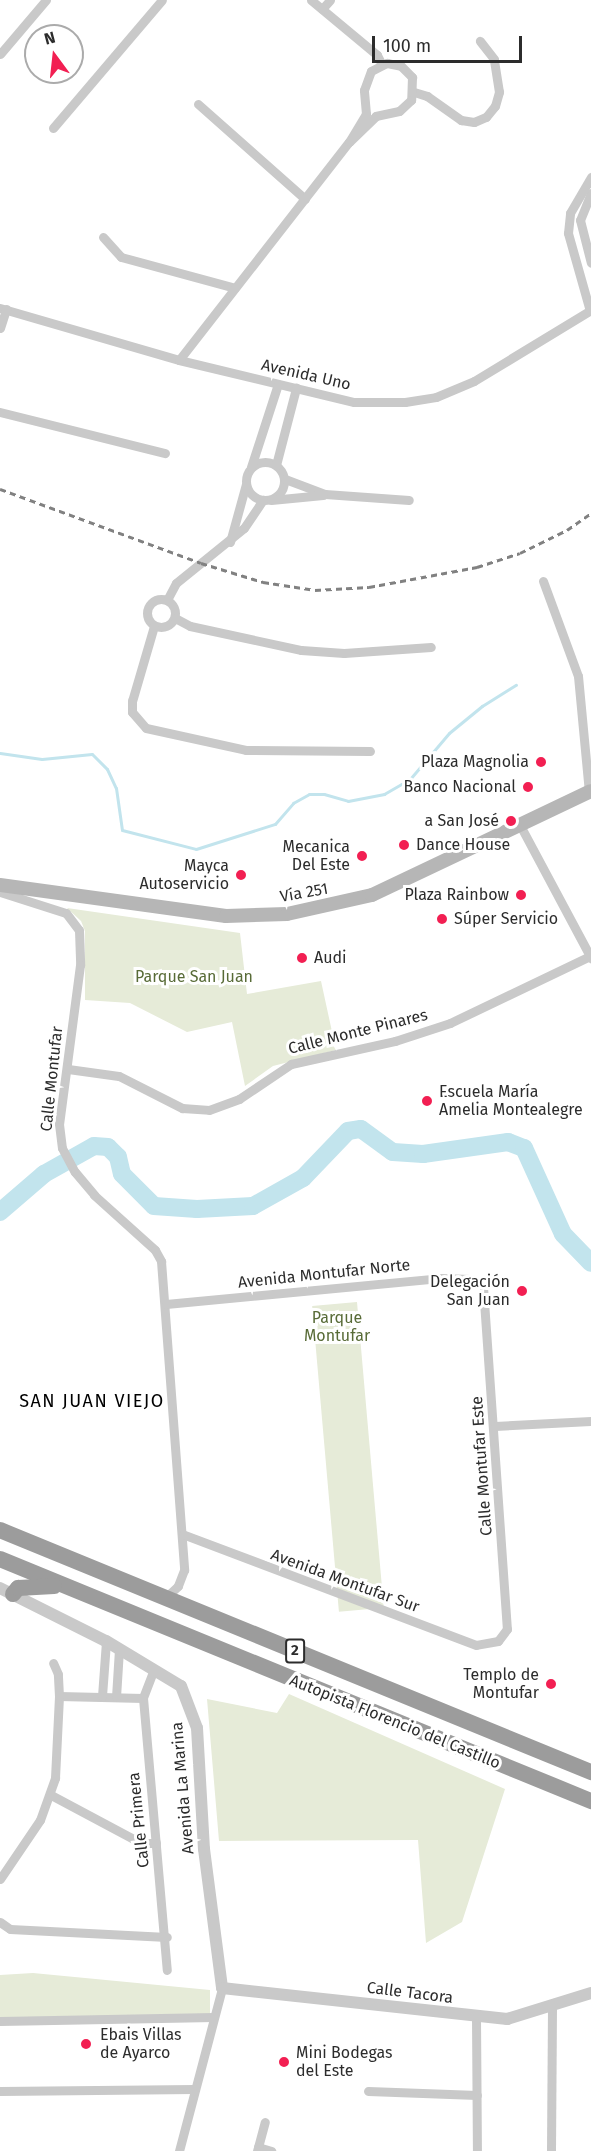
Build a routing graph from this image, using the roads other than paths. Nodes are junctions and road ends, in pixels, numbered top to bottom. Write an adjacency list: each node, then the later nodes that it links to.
1 (46, 0): 7 (street)
2 (162, 0): 11 (street)
3 (311, 0): 5 (street)
4 (330, 0): 5 (street)
5 (322, 9): 8 (street)
6 (480, 40): 9 (street)
7 (0, 54)
8 (382, 65): 9 (street); 12 (street)
9 (414, 92): 12 (street)
10 (198, 104): 15 (street)
11 (53, 128)
12 (349, 142): 15 (street)
13 (591, 177): 18 (street)
14 (591, 193): 17 (street)
15 (305, 199): 20 (street)
16 (103, 237): 20 (street)
17 (584, 244): 18 (street); 19 (street)
18 (572, 248): 22 (street)
19 (591, 263)
20 (235, 288): 24 (street)
21 (3, 308): 23 (street); 24 (street, Avenida Uno)
22 (590, 310): 26 (street, Avenida Uno)
23 (0, 328)
24 (179, 360): 25 (street, Avenida Uno)
25 (278, 384): 26 (street, Avenida Uno); 30 (street)
26 (296, 388): 29 (street)
27 (0, 412): 28 (street)
28 (165, 453)
29 (276, 465): 30 (street); 31 (street)
30 (251, 467): 32 (street)
31 (285, 479): 33 (street); 34 (street)
32 (246, 483): 34 (street); 36 (street)
33 (325, 494): 34 (street); 35 (street)
34 (267, 500): 36 (street)
35 (409, 500)
36 (230, 542): 38 (street)
37 (543, 581): 43 (street)
38 (167, 600): 39 (street); 40 (street)
39 (175, 618): 40 (street); 41 (street)
40 (154, 626): 42 (street)
41 (431, 647)
42 (369, 751)
43 (590, 792): 44 (main road, Vía 251)
44 (521, 827): 45 (main road, Vía 251); 47 (street)
45 (0, 885)
46 (0, 892): 48 (street, Calle Montufar)
47 (591, 957): 48 (street, Calle Monte Pinares)
48 (68, 1069): 50 (street, Calle Montufar)
49 (483, 1287): 50 (street, Avenida Montufar Norte); 52 (street, Calle Montufar Este)
50 (166, 1304): 54 (street, Calle Montufar)
51 (591, 1420): 52 (street)
52 (495, 1426): 60 (street, Calle Montufar Este)
53 (0, 1530): 58 (highway, Autopista Florencio del Castillo / 2)
54 (183, 1534): 58 (street, Calle Montufar); 60 (street, Avenida Montufar Sur)
55 (0, 1559): 56 (highway, Autopista Florencio del Castillo / 2)
56 (64, 1587): 57 (highway); 70 (highway, Autopista Florencio del Castillo / 2)
57 (7, 1591): 59 (street, Avenida La Marina)
58 (165, 1598): 68 (highway, Autopista Florencio del Castillo / 2)
59 (106, 1641): 61 (street, Avenida La Marina); 65 (street)
60 (498, 1641)
61 (119, 1649): 63 (street, Avenida La Marina); 66 (street)
62 (53, 1663): 64 (street)
63 (154, 1669): 67 (street, Calle Primera); 76 (street, Avenida La Marina)
64 (59, 1696): 65 (street); 69 (street)
65 (102, 1696): 66 (street)
66 (116, 1697): 67 (street)
67 (143, 1698): 71 (street, Calle Primera)
68 (591, 1773)
69 (51, 1795): 71 (street); 72 (street)
70 (591, 1801)
71 (156, 1843): 74 (street, Calle Primera)
72 (0, 1879)
73 (0, 1922): 74 (street)
74 (167, 1937): 75 (street, Calle Primera)
75 (167, 1970)
76 (222, 1988): 79 (street); 80 (street, Calle Tacora)
77 (591, 1993): 78 (street, Calle Tacora)
78 (552, 2006): 80 (street, Calle Tacora); 91 (street)
79 (214, 2017): 81 (street); 82 (street)
80 (476, 2017): 85 (street)
81 (0, 2020)
82 (194, 2089): 83 (street); 88 (street)
83 (0, 2091)
84 (368, 2091): 85 (street)
85 (477, 2095): 90 (street)
86 (265, 2122): 87 (street)
87 (258, 2149): 89 (street)
88 (179, 2151)
89 (271, 2151)
90 (477, 2151)
91 (551, 2151)

